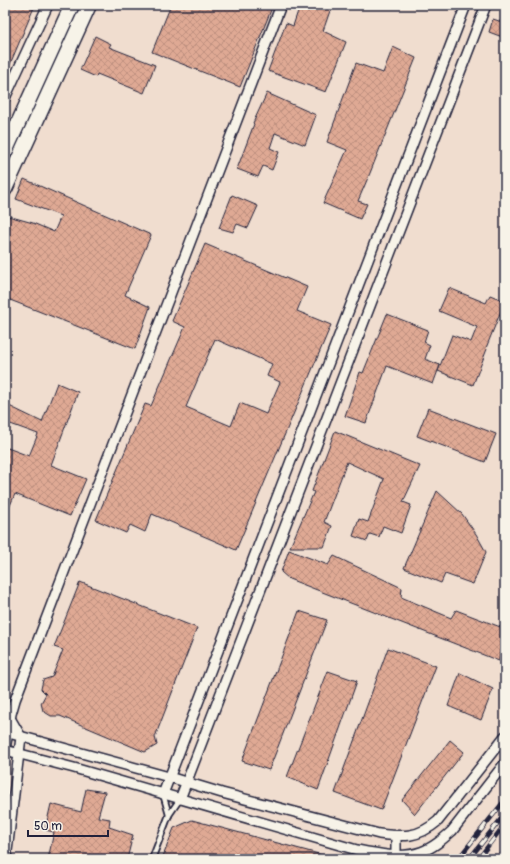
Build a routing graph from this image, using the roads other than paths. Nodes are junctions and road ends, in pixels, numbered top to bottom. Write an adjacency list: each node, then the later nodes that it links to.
1 (48, 5): 7 (street)
2 (72, 5): 8 (main road)
3 (89, 5): 9 (main road)
4 (282, 5): 12 (street)
5 (466, 5): 10 (street)
6 (486, 5): 11 (street)
7 (6, 92)
8 (5, 152)
9 (5, 189)
10 (302, 431): 11 (street); 20 (street)
11 (319, 438): 22 (street)
12 (10, 718): 13 (street); 15 (street)
13 (6, 733): 15 (street); 16 (street)
14 (505, 736): 26 (street)
15 (21, 737): 17 (street); 19 (street)
16 (5, 750): 17 (street)
17 (19, 754): 21 (street); 28 (street)
18 (505, 763): 27 (street)
19 (121, 764): 20 (street); 21 (street)
20 (169, 777): 22 (street); 23 (street)
21 (116, 780): 23 (street)
22 (186, 782): 24 (street); 26 (street)
23 (163, 794): 24 (street); 25 (lane)
24 (180, 799): 25 (lane); 27 (street)
25 (169, 815): 29 (lane)
26 (396, 836): 27 (street)
27 (396, 855)
28 (6, 859)
29 (152, 859)

